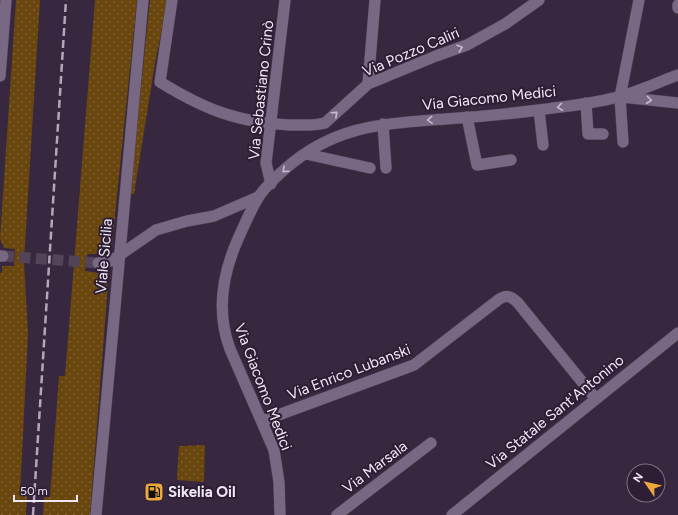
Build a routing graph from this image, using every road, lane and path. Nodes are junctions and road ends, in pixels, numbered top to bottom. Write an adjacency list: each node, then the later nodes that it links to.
1 (6, 0): 11 (street)
2 (143, 0): 31 (street, Viale Sicilia)
3 (172, 0): 18 (street)
4 (285, 0): 18 (street, Via Sebastiano Crinò)
5 (375, 0): 12 (street)
6 (539, 0): 12 (street, Via Pozzo Caliri, one-way to 6)
7 (639, 0): 13 (street)
8 (678, 4): 9 (street)
9 (678, 8)
10 (678, 75): 13 (street, Via Giacomo Medici)
11 (0, 76)
12 (368, 84): 19 (street, Via Pozzo Caliri, one-way to 12)
13 (620, 97): 14 (street, Via Giacomo Medici); 15 (street, one-way to 15); 23 (street)
14 (586, 103): 16 (street, Via Giacomo Medici, one-way to 16); 21 (street)
15 (678, 103)
16 (539, 110): 17 (street, Via Giacomo Medici); 24 (street)
17 (467, 117): 20 (street, Via Giacomo Medici, one-way to 20); 26 (street)
18 (271, 124): 19 (street); 29 (street, Via Sebastiano Crinò)
19 (320, 124): 22 (street)
20 (383, 124): 22 (street, Via Giacomo Medici); 28 (street)
21 (603, 134)
22 (327, 141): 25 (street, Via Giacomo Medici)
23 (623, 142)
24 (543, 145)
25 (306, 154): 27 (street); 29 (street, Via Giacomo Medici, one-way to 29)
26 (511, 160)
27 (370, 168)
28 (386, 168)
29 (271, 184): 30 (street, Via Giacomo Medici)
30 (258, 197): 31 (street); 35 (street, Via Giacomo Medici)
31 (119, 255): 32 (street); 37 (street, Viale Sicilia)
32 (98, 263)
33 (678, 333): 34 (street, Via Statale Sant'Antonino)
34 (596, 398): 35 (street, Via Enrico Lubanski); 40 (street, Via Statale Sant'Antonino)
35 (262, 421): 38 (street, Via Giacomo Medici)
36 (432, 443): 39 (street, Via Marsala)
37 (96, 515)
38 (280, 515)
39 (337, 515)
40 (452, 515)

